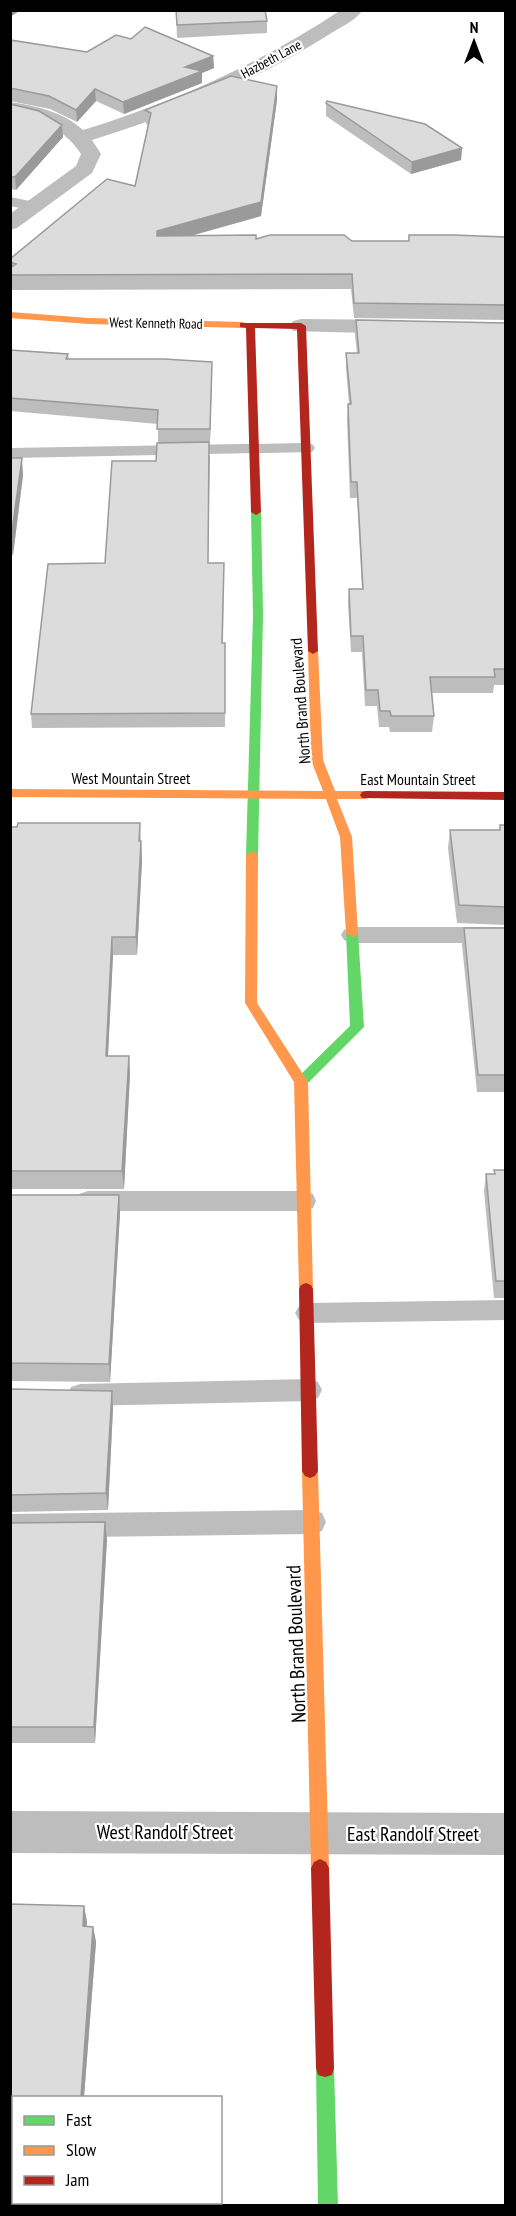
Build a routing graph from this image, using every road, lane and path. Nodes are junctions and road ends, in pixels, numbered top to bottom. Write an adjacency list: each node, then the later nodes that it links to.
1 (354, 10): 3 (street, Hazbeth Lane)
2 (10, 108): 3 (street)
3 (82, 137): 5 (street)
4 (10, 201): 5 (lane)
5 (35, 206): 6 (street)
6 (10, 224)
7 (10, 315): 8 (street, West Kenneth Road)
8 (250, 325): 9 (street, West Kenneth Road); 12 (street)
9 (302, 326): 10 (street); 11 (street, North Brand Boulevard)
10 (426, 328)
11 (306, 448): 12 (lane); 16 (street, North Brand Boulevard)
12 (255, 449): 13 (lane); 15 (street)
13 (10, 453)
14 (10, 794): 15 (street, West Mountain Street)
15 (252, 796): 16 (street, West Mountain Street); 20 (street)
16 (331, 796): 17 (street, East Mountain Street); 18 (street, North Brand Boulevard)
17 (506, 796)
18 (352, 935): 19 (lane); 20 (street, North Brand Boulevard)
19 (506, 935)
20 (301, 1082): 22 (street, North Brand Boulevard)
21 (70, 1201): 22 (lane)
22 (304, 1202): 24 (street, North Brand Boulevard)
23 (506, 1310): 24 (lane)
24 (308, 1313): 25 (street, North Brand Boulevard)
25 (309, 1390): 26 (lane); 27 (street, North Brand Boulevard)
26 (54, 1395)
27 (312, 1522): 28 (lane); 30 (street, North Brand Boulevard)
28 (10, 1526)
29 (10, 1832): 30 (street, West Randolf Street)
30 (320, 1833): 31 (street, East Randolf Street); 32 (street, North Brand Boulevard)
31 (506, 1834)
32 (328, 2205)

